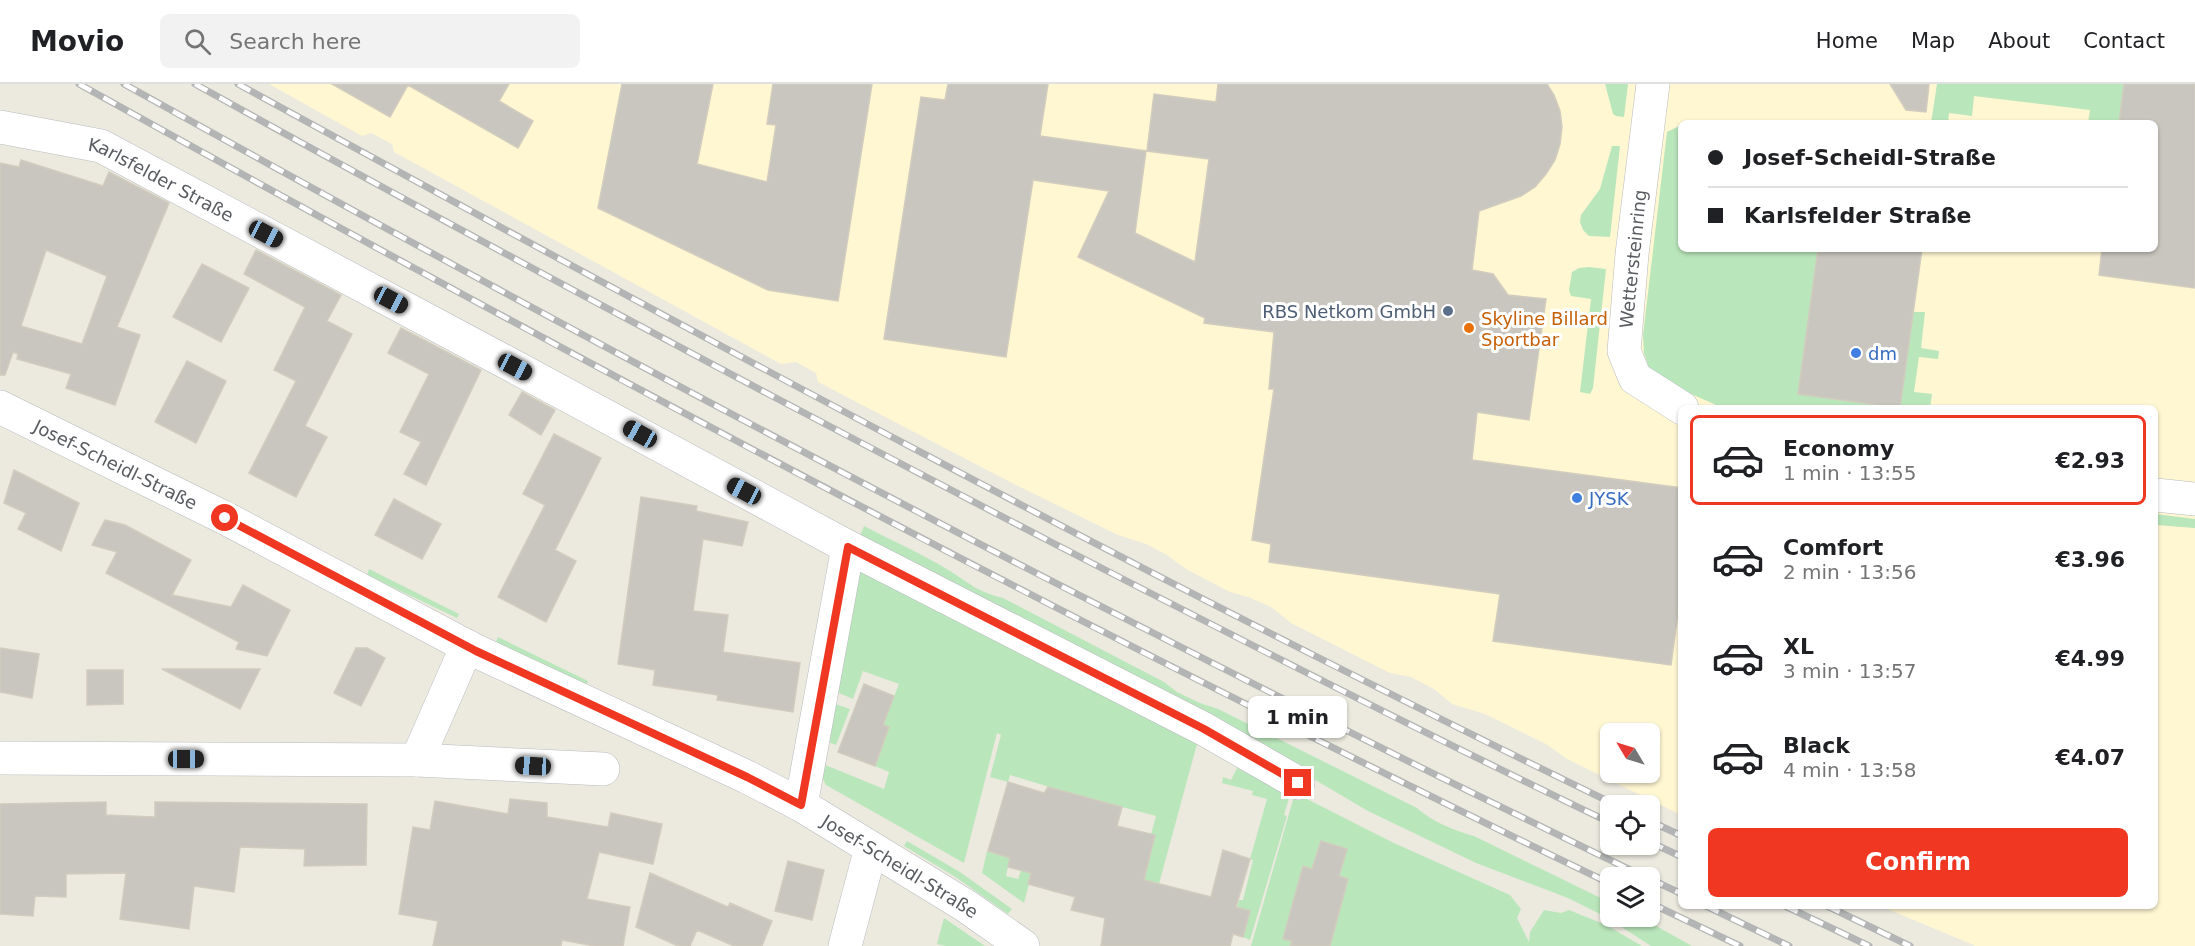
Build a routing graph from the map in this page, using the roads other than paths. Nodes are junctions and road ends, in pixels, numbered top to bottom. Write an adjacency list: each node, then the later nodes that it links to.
1 (1653, 84): 3 (street, Wettersteinring)
2 (0, 127): 7 (street, Karlsfelder Straße)
3 (1678, 405)
4 (0, 407): 8 (street, Josef-Scheidl-Straße)
5 (2158, 495): 6 (street)
6 (2195, 498)
7 (848, 547): 12 (street, Karlsfelder Straße); 13 (street)
8 (467, 646): 10 (street); 13 (street, Josef-Scheidl-Straße)
9 (0, 758): 10 (street)
10 (417, 760): 11 (street)
11 (603, 769)
12 (1298, 783)
13 (801, 805): 14 (street, Josef-Scheidl-Straße)
14 (871, 848): 15 (street); 16 (street, Josef-Scheidl-Straße)
15 (845, 946)
16 (1023, 946)

